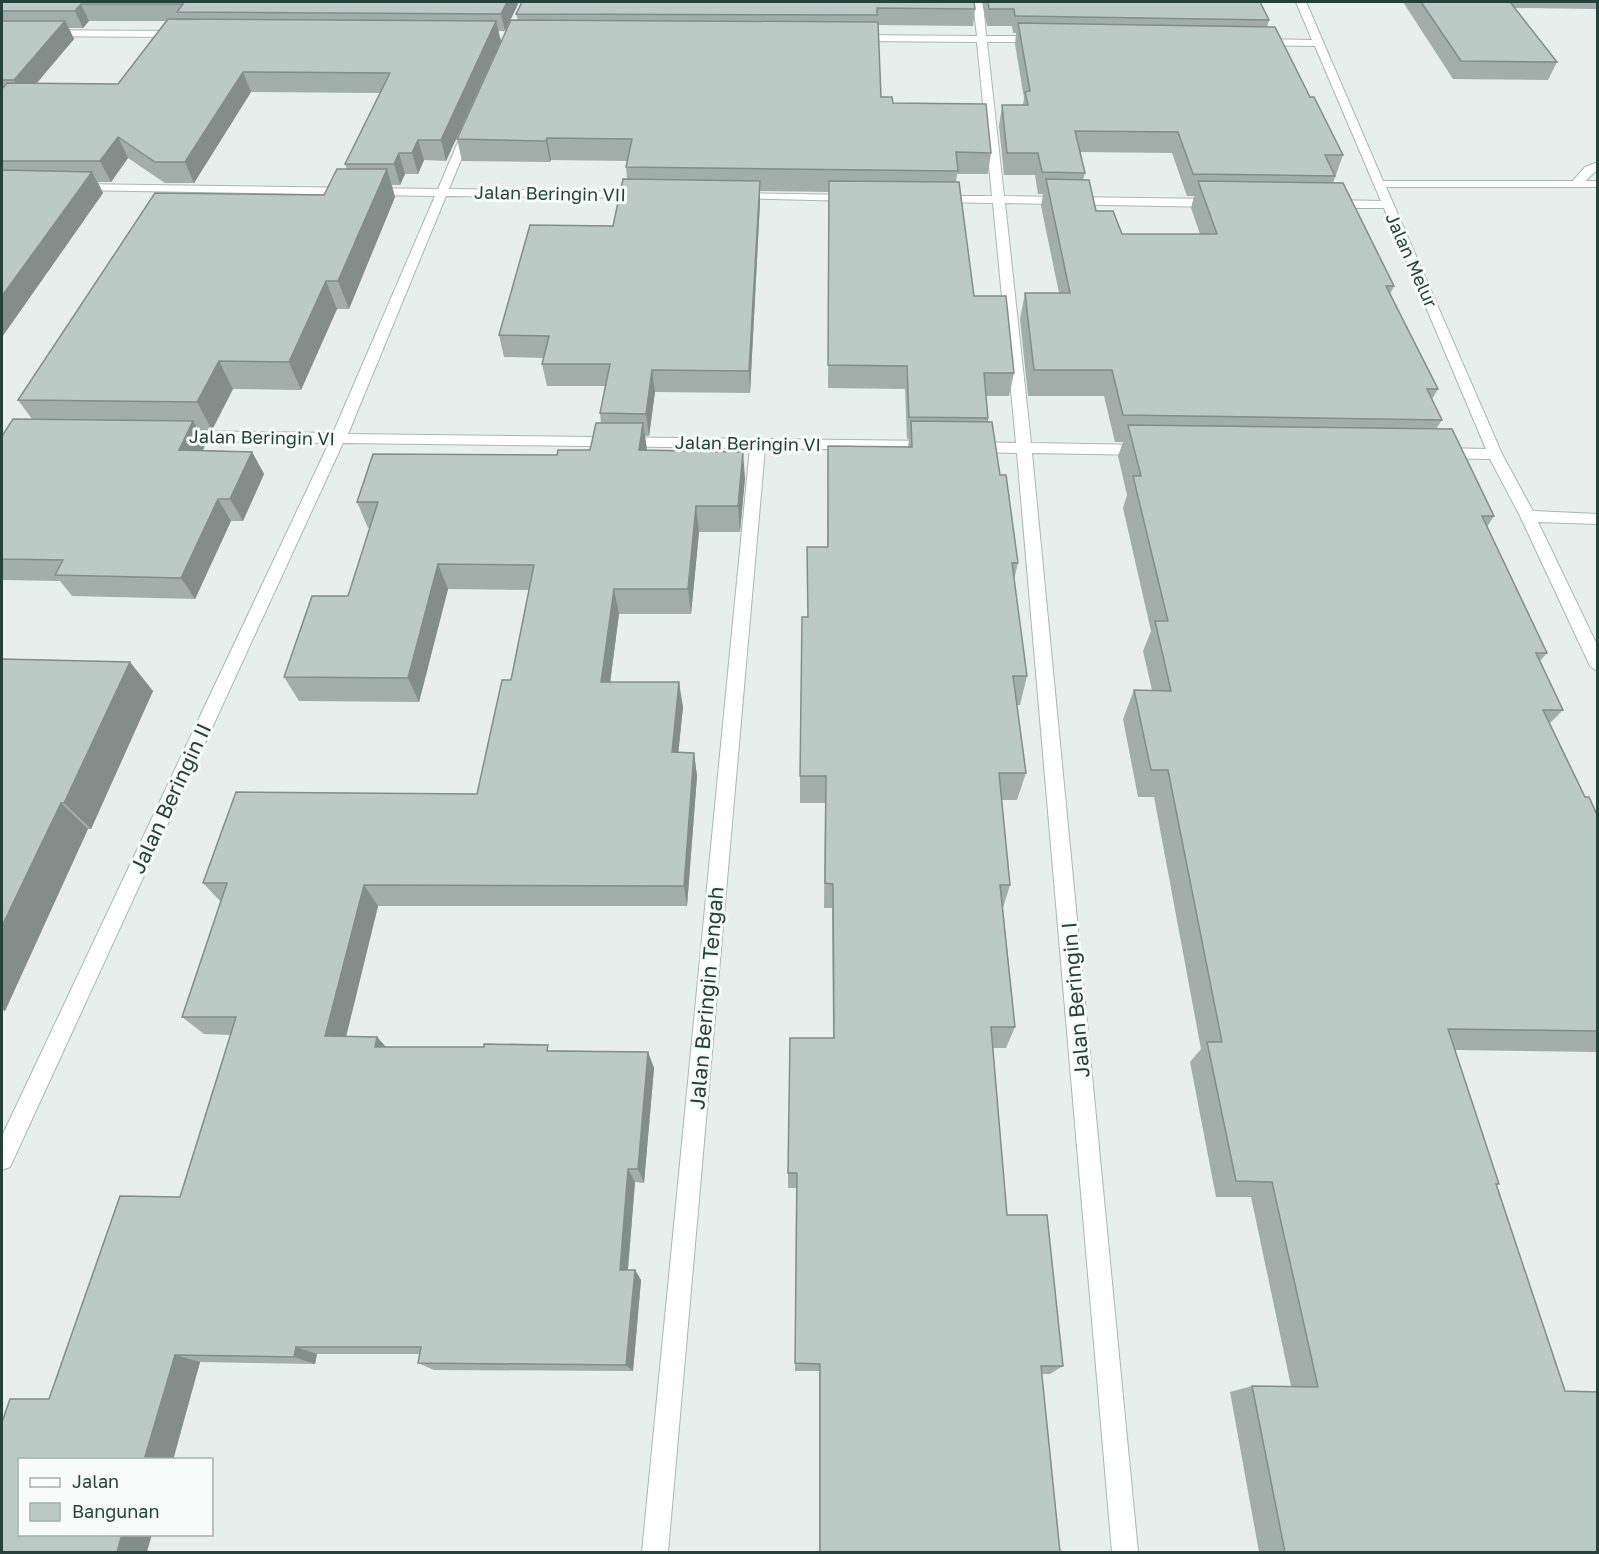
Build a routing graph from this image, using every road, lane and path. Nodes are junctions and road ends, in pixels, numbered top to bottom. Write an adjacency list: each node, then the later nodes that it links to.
1 (978, 2): 6 (street, Jalan Beringin I)
2 (1301, 2): 9 (street, Jalan Melur)
3 (2, 33): 4 (street)
4 (191, 34)
5 (839, 38): 6 (street)
6 (980, 38): 7 (street); 21 (street, Jalan Beringin I)
7 (1050, 39)
8 (1249, 42): 9 (street)
9 (1319, 43): 13 (street, Jalan Melur)
10 (472, 121): 16 (street, Jalan Beringin II)
11 (1598, 165): 12 (street)
12 (1576, 183): 13 (street); 14 (street)
13 (1378, 184): 24 (street, Jalan Melur)
14 (1598, 184)
15 (61, 187): 16 (street, Jalan Beringin VII)
16 (440, 192): 17 (street, Jalan Beringin VII); 26 (street, Jalan Beringin II)
17 (653, 195)
18 (724, 196): 19 (street)
19 (866, 198)
20 (926, 199): 21 (street)
21 (997, 200): 22 (street); 28 (street, Jalan Beringin I)
22 (1233, 203)
23 (1316, 204): 24 (street)
24 (1387, 205): 31 (street, Jalan Melur)
25 (164, 436): 26 (street, Jalan Beringin VI)
26 (339, 437): 27 (street, Jalan Beringin VI); 35 (street, Jalan Beringin II)
27 (758, 443): 28 (street, Jalan Beringin VI); 36 (street, Jalan Beringin Tengah)
28 (1024, 448): 29 (street, Jalan Beringin VI); 37 (street, Jalan Beringin I)
29 (1165, 450)
30 (1424, 453): 31 (street)
31 (1495, 454): 32 (street, Jalan Melur)
32 (1528, 516): 33 (street); 34 (street, Jalan Melur)
33 (1598, 519)
34 (1598, 666)
35 (2, 1159)
36 (655, 1552)
37 (1125, 1552)

